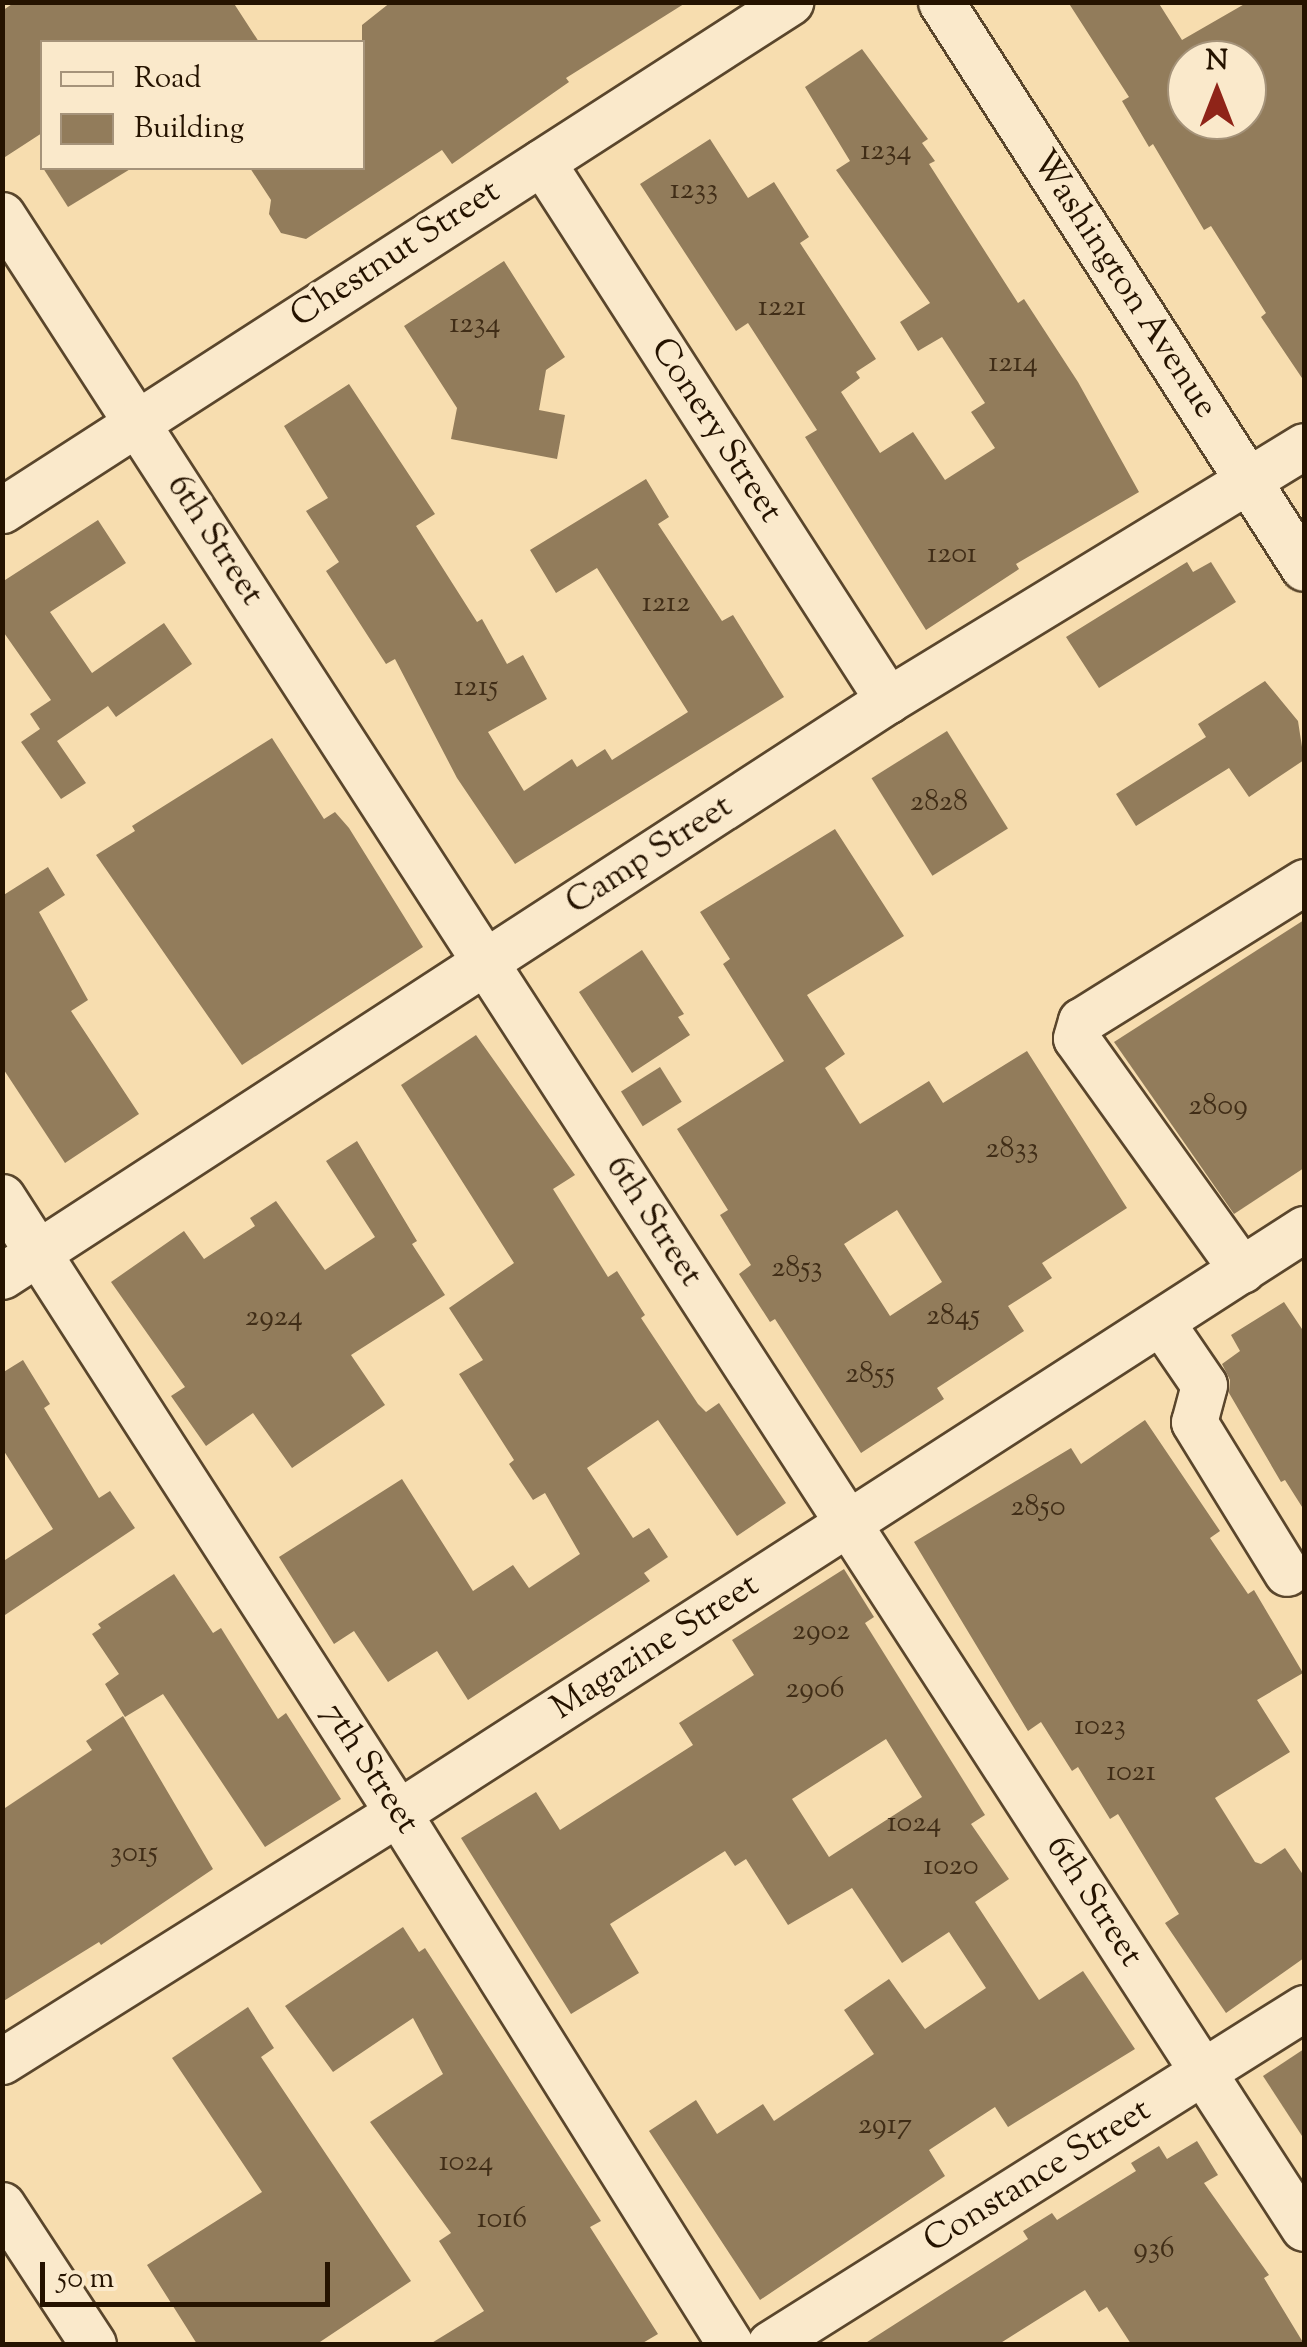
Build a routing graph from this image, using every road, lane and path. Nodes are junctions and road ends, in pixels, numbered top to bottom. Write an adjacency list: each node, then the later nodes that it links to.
1 (790, 2): 3 (street, Chestnut Street)
2 (941, 2): 7 (street, Washington Avenue)
3 (542, 162): 5 (street, Chestnut Street); 10 (street, Conery Street)
4 (2, 215): 5 (street, 6th Street)
5 (137, 421): 8 (street, Chestnut Street); 12 (street, 6th Street)
6 (1304, 446): 7 (street, Camp Street)
7 (1249, 482): 9 (street, Washington Avenue); 10 (street, Camp Street)
8 (2, 510)
9 (1304, 568)
10 (888, 700): 12 (street, Camp Street)
11 (1304, 882): 16 (street)
12 (486, 963): 15 (street, Camp Street); 18 (street, 6th Street)
13 (2, 1198): 15 (street, 7th Street)
14 (1301, 1239): 16 (street, Magazine Street)
15 (20, 1264): 20 (street, 7th Street)
16 (1242, 1270): 17 (street, Magazine Street)
17 (1161, 1322): 18 (street, Magazine Street); 19 (street)
18 (848, 1525): 20 (street, Magazine Street); 23 (street, 6th Street)
19 (1287, 1573)
20 (398, 1813): 22 (street, Magazine Street); 27 (street, 7th Street)
21 (1304, 2008): 23 (street, Constance Street)
22 (2, 2061)
23 (1205, 2072): 25 (street, 6th Street); 28 (street, Constance Street)
24 (2, 2205): 26 (street)
25 (1304, 2228)
26 (93, 2344)
27 (730, 2344)
28 (770, 2344)

